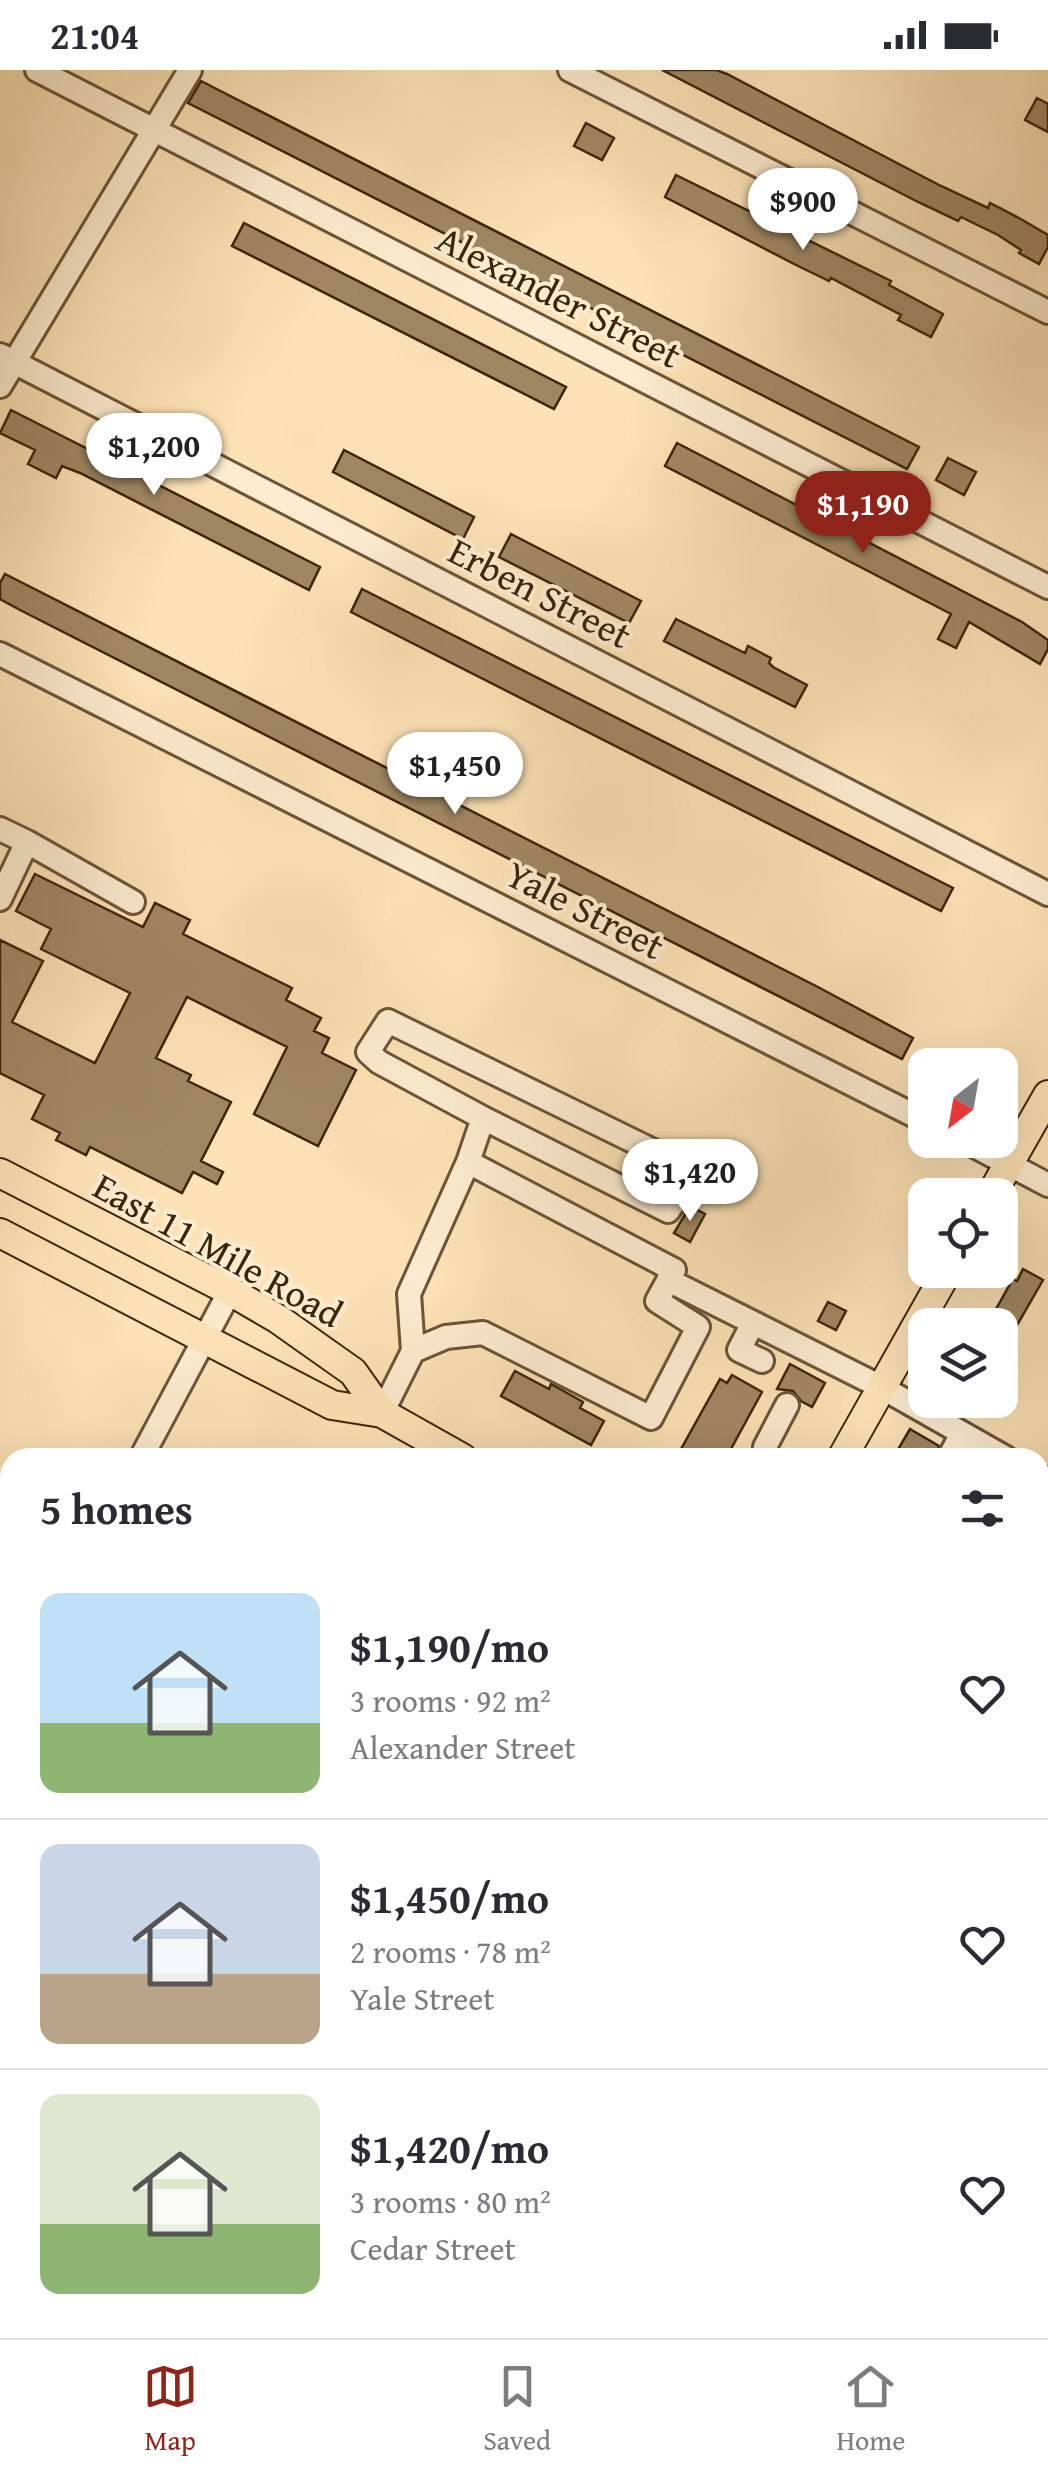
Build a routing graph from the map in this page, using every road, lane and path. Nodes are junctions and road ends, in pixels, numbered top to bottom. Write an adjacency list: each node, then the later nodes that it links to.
1 (37, 70): 4 (street, Alexander Street)
2 (190, 70): 4 (street)
3 (570, 70): 5 (street)
4 (154, 130): 6 (street); 8 (street, Alexander Street)
5 (1048, 312)
6 (7, 359): 7 (street); 12 (street, Erben Street)
7 (0, 386)
8 (1048, 587)
9 (0, 654): 16 (street, Yale Street)
10 (0, 828): 11 (street)
11 (27, 842): 13 (street); 14 (street)
12 (1048, 894)
13 (0, 899)
14 (133, 902)
15 (1048, 1095): 20 (main road)
16 (908, 1112)
17 (484, 1118): 17 (street); 19 (street)
18 (998, 1158): 20 (street)
19 (468, 1162): 25 (street); 30 (street)
20 (1010, 1164): 22 (main road); 23 (street)
21 (0, 1173): 27 (main road, East 11 Mile Road)
22 (1001, 1178)
23 (1048, 1185)
24 (0, 1233): 29 (main road, East 11 Mile Road)
25 (676, 1284): 28 (street); 30 (street)
26 (938, 1288): 32 (main road)
27 (230, 1291): 29 (street); 34 (main road, East 11 Mile Road)
28 (752, 1323): 31 (street); 32 (street)
29 (206, 1338): 34 (main road, East 11 Mile Road); 36 (street)
30 (412, 1351): 34 (street)
31 (762, 1362)
32 (881, 1387): 35 (street); 39 (main road)
33 (787, 1406): 38 (street)
34 (382, 1413): 37 (main road, East 11 Mile Road)
35 (962, 1433): 40 (street); 41 (street)
36 (146, 1448)
37 (444, 1448)
38 (771, 1448)
39 (847, 1448)
40 (954, 1448)
41 (988, 1448)

